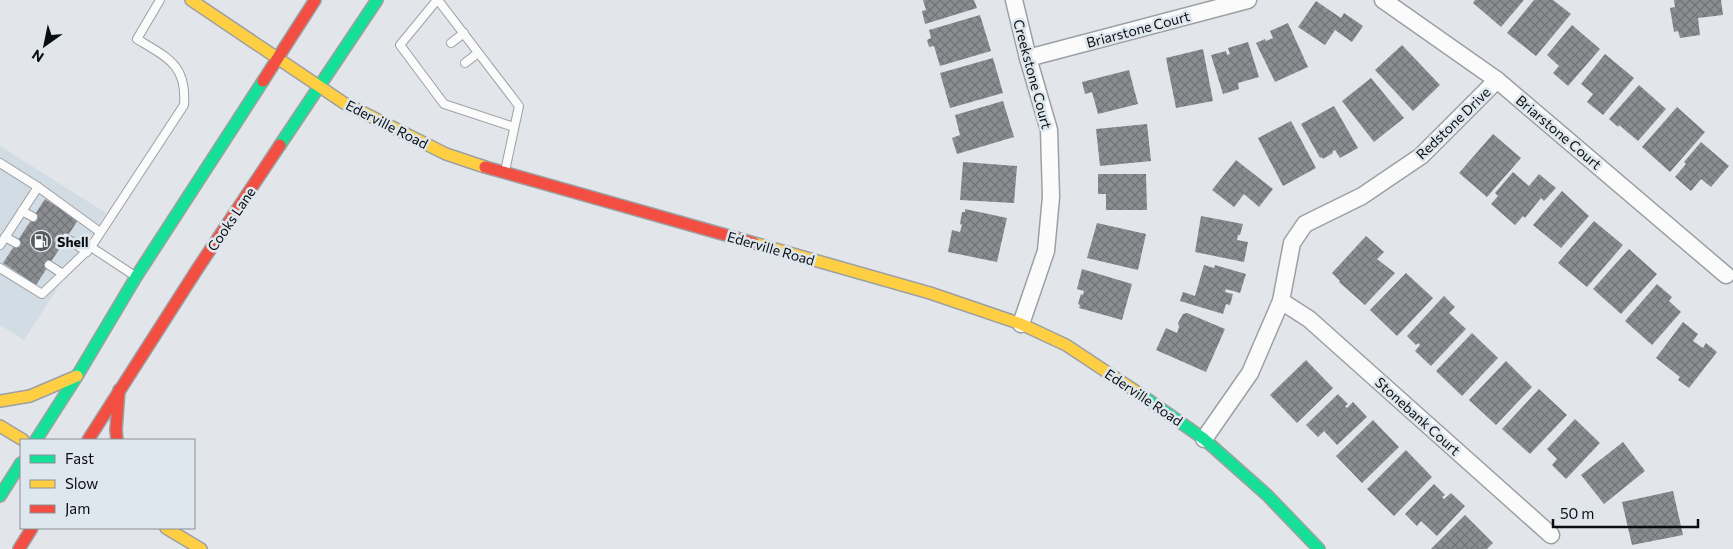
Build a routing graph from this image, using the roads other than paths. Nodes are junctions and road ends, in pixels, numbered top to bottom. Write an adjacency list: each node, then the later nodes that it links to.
1 (160, 0): 23 (lane)
2 (191, 0): 12 (main road, Ederville Road)
3 (315, 0): 12 (main road)
4 (377, 0): 16 (main road, Cooks Lane)
5 (438, 0): 9 (lane); 17 (lane)
6 (1014, 0): 13 (street, Creekstone Court)
7 (1248, 0): 13 (street, Briarstone Court)
8 (1383, 0): 15 (street, Briarstone Court)
9 (464, 33): 10 (lane); 11 (lane)
10 (451, 43)
11 (478, 53): 14 (lane); 17 (lane)
12 (278, 58): 16 (main road, Ederville Road); 33 (main road)
13 (1028, 58): 35 (street, Creekstone Court)
14 (465, 63)
15 (1497, 80): 32 (street, Briarstone Court); 34 (street, Redstone Drive)
16 (320, 86): 19 (main road, Ederville Road); 37 (main road, Cooks Lane)
17 (514, 127): 19 (lane)
18 (0, 163): 20 (lane)
19 (504, 173): 35 (main road, Ederville Road)
20 (38, 186): 21 (lane); 23 (lane)
21 (22, 212): 22 (lane); 24 (lane)
22 (33, 218)
23 (100, 232): 28 (lane)
24 (5, 237): 26 (lane); 27 (lane)
25 (66, 238): 28 (lane)
26 (16, 243)
27 (0, 245)
28 (89, 250): 31 (lane); 33 (lane)
29 (49, 265): 31 (lane)
30 (0, 268): 31 (lane)
31 (63, 274)
32 (1726, 275)
33 (136, 277): 36 (main road)
34 (1281, 301): 44 (street, Redstone Drive); 49 (street, Stonebank Court)
35 (1021, 324): 44 (main road, Ederville Road)
36 (77, 376): 38 (main road); 41 (main road)
37 (119, 390): 42 (main road, Cooks Lane); 43 (main road)
38 (0, 401)
39 (0, 426): 40 (main road)
40 (21, 439)
41 (37, 439)
42 (89, 439)
43 (117, 439)
44 (1204, 439): 52 (main road, Ederville Road)
45 (20, 465): 46 (main road)
46 (0, 496)
47 (31, 529): 50 (main road)
48 (168, 529): 51 (main road)
49 (1551, 535)
50 (19, 549)
51 (200, 549)
52 (1319, 549)

